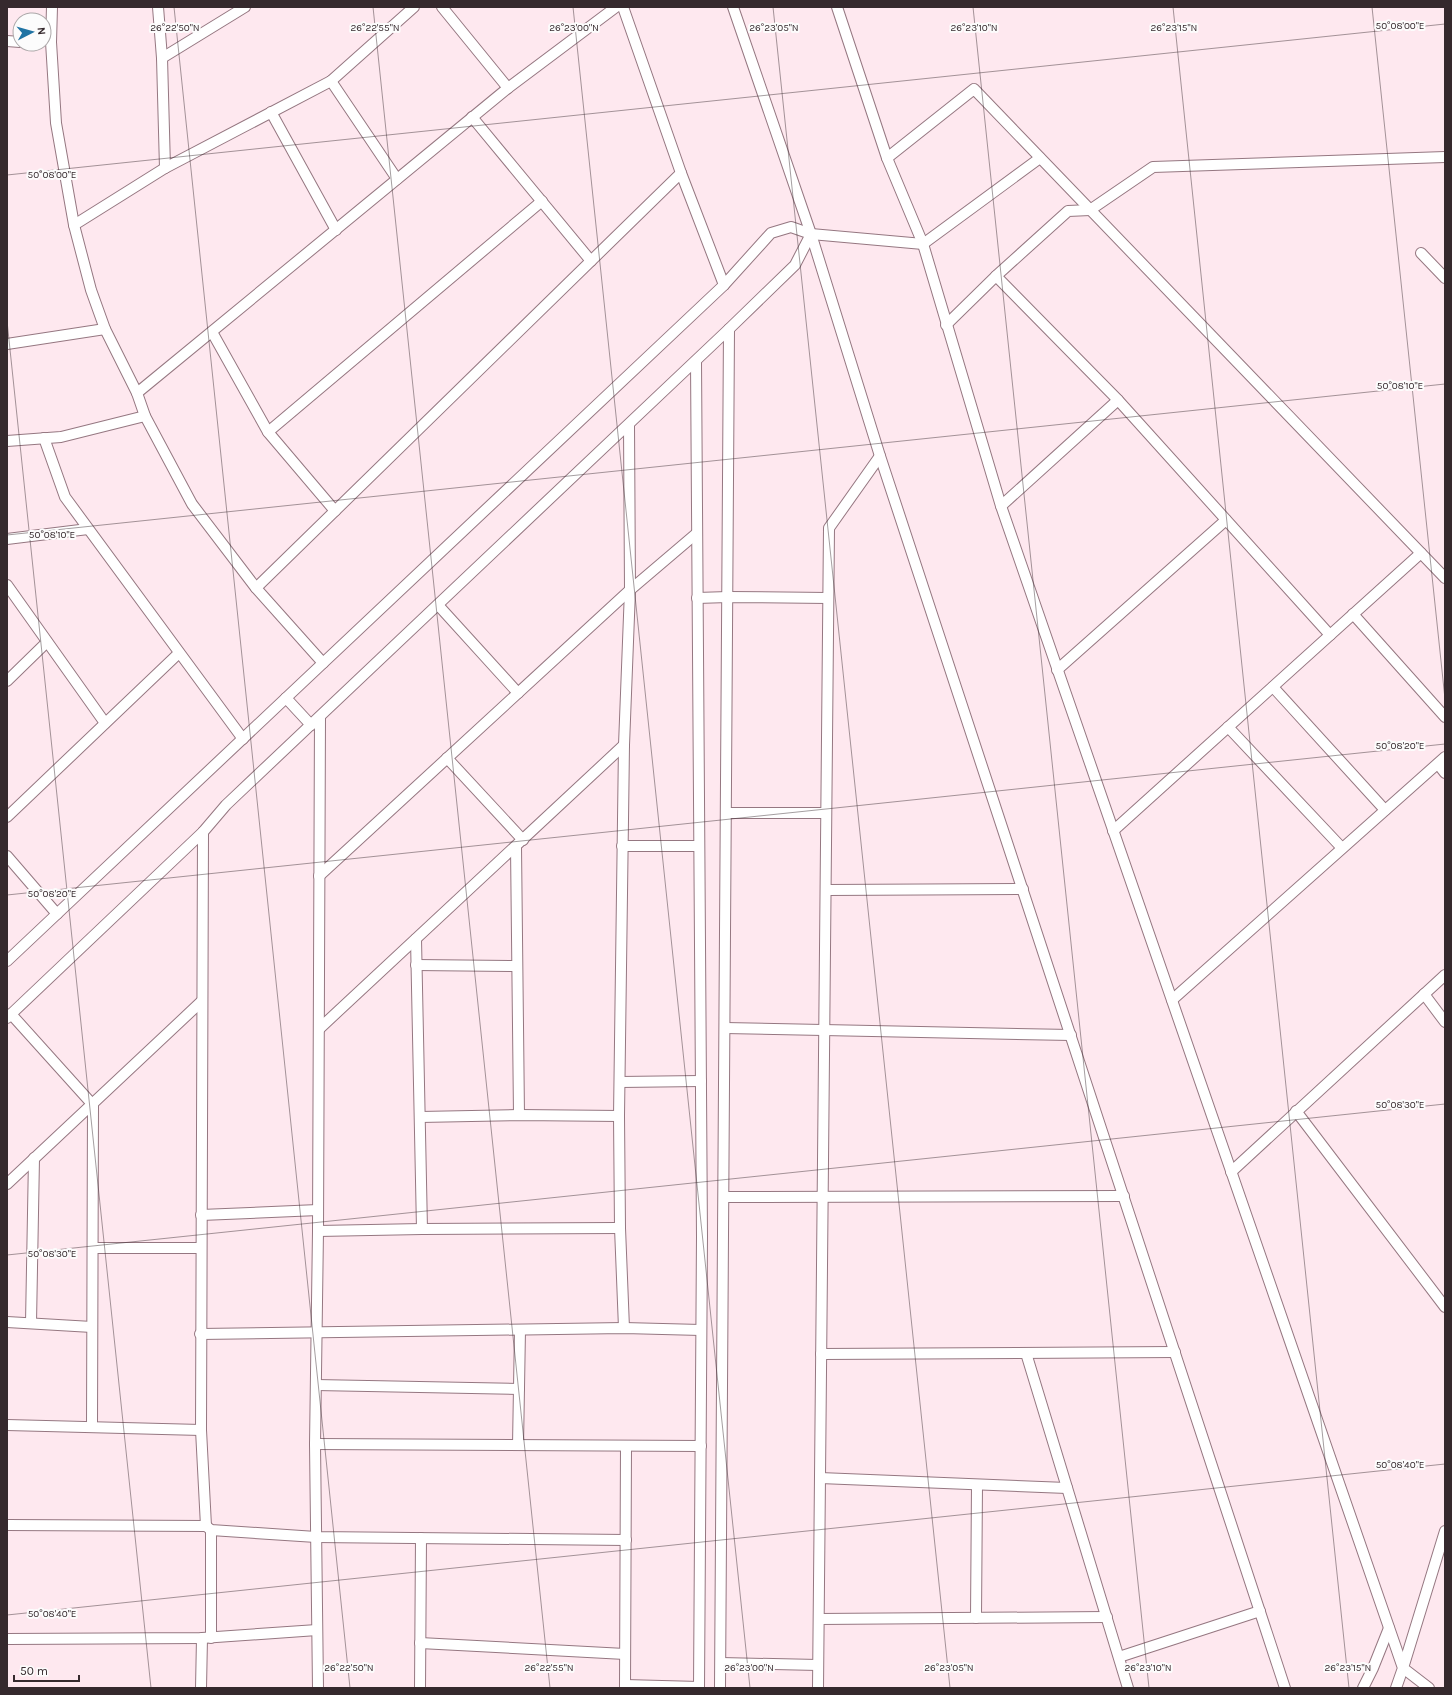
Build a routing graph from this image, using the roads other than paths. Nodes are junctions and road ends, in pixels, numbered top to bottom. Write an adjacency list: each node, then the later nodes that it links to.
1 (158, 7): 10 (street)
2 (245, 7): 10 (street)
3 (442, 7): 12 (street)
4 (616, 7): 12 (street)
5 (623, 7): 19 (street)
6 (733, 7): 25 (street)
7 (837, 7): 16 (street)
8 (412, 8): 11 (street)
9 (48, 52): 23 (street)
10 (162, 58): 18 (street)
11 (331, 81): 13 (street); 20 (street)
12 (508, 88): 14 (street)
13 (271, 112): 18 (street); 24 (street)
14 (472, 117): 20 (street); 21 (street)
15 (1445, 157): 22 (street)
16 (886, 158): 17 (street); 26 (street)
17 (1040, 158): 22 (street); 26 (street)
18 (165, 168): 23 (street)
19 (681, 173): 28 (street); 31 (street)
20 (397, 179): 24 (street)
21 (542, 201): 28 (street); 42 (street)
22 (1090, 210): 29 (street); 52 (street)
23 (74, 225): 33 (street)
24 (336, 230): 35 (street)
25 (811, 234): 26 (street); 31 (street); 34 (street); 45 (street)
26 (923, 244): 32 (street)
27 (1421, 254): 30 (street)
28 (591, 261): 47 (street)
29 (996, 276): 32 (street); 39 (street)
30 (1445, 278)
31 (724, 285): 65 (street)
32 (946, 325): 46 (street)
33 (105, 329): 36 (street); 38 (street)
34 (730, 329): 37 (street); 57 (street)
35 (212, 332): 38 (street); 42 (street)
36 (7, 344)
37 (696, 361): 41 (street); 50 (street)
38 (137, 393): 40 (street)
39 (1118, 400): 46 (street); 48 (street)
40 (145, 416): 43 (street); 54 (street)
41 (629, 425): 55 (street); 60 (street)
42 (268, 432): 47 (street)
43 (44, 438): 44 (street); 49 (street)
44 (7, 441)
45 (880, 456): 59 (street); 93 (street)
46 (1001, 506): 66 (street)
47 (335, 511): 54 (street)
48 (1226, 520): 62 (street); 66 (street)
49 (88, 529): 51 (street); 64 (street)
50 (697, 533): 55 (street); 58 (street)
51 (7, 539)
52 (1421, 552): 53 (street); 61 (street)
53 (1445, 578)
54 (256, 588): 65 (street)
55 (630, 590): 69 (street); 77 (street)
56 (9, 593): 63 (street)
57 (728, 597): 58 (street); 59 (street); 82 (street)
58 (697, 598): 89 (street)
59 (828, 598): 83 (street)
60 (438, 605): 69 (street); 71 (street)
61 (1353, 614): 62 (street); 72 (street)
62 (1330, 635): 68 (street)
63 (47, 642): 67 (street); 73 (street)
64 (179, 653): 73 (street); 76 (street)
65 (323, 663): 70 (street)
66 (1057, 670): 85 (street)
67 (7, 681)
68 (1273, 687): 75 (street); 81 (street)
69 (518, 693): 78 (street)
70 (286, 698): 74 (street); 76 (street)
71 (320, 716): 74 (street); 92 (street)
72 (1445, 717)
73 (105, 724): 84 (street)
74 (311, 725): 86 (street)
75 (1228, 726): 85 (street); 90 (street)
76 (242, 739): 95 (street)
77 (624, 745): 87 (street); 88 (street)
78 (447, 758): 87 (street); 92 (street)
79 (1441, 760): 80 (street); 81 (street)
80 (1445, 773)
81 (1385, 810): 90 (street)
82 (726, 813): 83 (street); 106 (street)
83 (826, 814): 94 (street)
84 (7, 818)
85 (1113, 831): 102 (street)
86 (203, 832): 103 (street); 104 (street)
87 (519, 843): 96 (street); 99 (street)
88 (622, 846): 89 (street); 111 (street)
89 (699, 846): 110 (street)
90 (1342, 848): 102 (street)
91 (7, 856): 95 (street)
92 (320, 876): 107 (street)
93 (1023, 889): 94 (street); 109 (street)
94 (826, 890): 108 (street)
95 (57, 914): 97 (street)
96 (416, 939): 98 (street); 107 (street)
97 (7, 962)
98 (416, 966): 99 (street); 116 (street)
99 (517, 966): 114 (street)
100 (1445, 975): 101 (street)
101 (1424, 994): 105 (street); 113 (street)
102 (1172, 1000): 118 (street)
103 (202, 1001): 112 (street); 124 (street)
104 (9, 1016): 112 (street)
105 (1445, 1022)
106 (725, 1028): 108 (street); 121 (street)
107 (319, 1029): 123 (street)
108 (824, 1030): 109 (street); 122 (street)
109 (1071, 1035): 120 (street)
110 (701, 1081): 111 (street); 136 (street)
111 (620, 1082): 115 (street)
112 (93, 1105): 117 (street); 128 (street)
113 (1296, 1111): 118 (street); 130 (street)
114 (519, 1114): 115 (street); 116 (street)
115 (619, 1116): 125 (street)
116 (420, 1117): 126 (street)
117 (34, 1158): 119 (street); 132 (street)
118 (1231, 1172): 164 (street)
119 (7, 1184)
120 (1124, 1196): 122 (street); 139 (street)
121 (724, 1197): 122 (street); 171 (street)
122 (823, 1198): 141 (street)
123 (318, 1210): 124 (street); 127 (street)
124 (201, 1215): 129 (street)
125 (620, 1228): 126 (street); 134 (street)
126 (422, 1229): 127 (street)
127 (318, 1231): 137 (street)
128 (92, 1248): 129 (street); 133 (street)
129 (201, 1248): 138 (street)
130 (1445, 1307)
131 (7, 1322): 132 (street)
132 (31, 1323): 133 (street)
133 (92, 1327): 145 (street)
134 (624, 1328): 135 (street); 136 (street)
135 (520, 1330): 137 (street); 143 (street)
136 (701, 1330): 150 (street)
137 (317, 1332): 138 (street); 142 (street)
138 (200, 1334): 146 (street)
139 (1175, 1352): 140 (street); 160 (street)
140 (1026, 1353): 141 (street); 153 (street)
141 (821, 1354): 151 (street)
142 (316, 1385): 143 (street); 147 (street)
143 (519, 1389): 148 (street)
144 (7, 1425): 145 (street)
145 (92, 1427): 146 (street)
146 (201, 1430): 155 (street)
147 (315, 1444): 148 (street); 157 (street)
148 (518, 1445): 149 (street)
149 (626, 1446): 150 (street); 159 (street)
150 (700, 1446): 175 (street)
151 (820, 1478): 152 (street); 163 (street)
152 (977, 1485): 153 (street); 162 (street)
153 (1067, 1488): 161 (street)
154 (7, 1525): 155 (street)
155 (208, 1528): 157 (street); 166 (street)
156 (1445, 1531): 173 (street)
157 (316, 1537): 158 (street); 165 (street)
158 (421, 1538): 159 (street); 168 (street)
159 (626, 1540): 169 (street)
160 (1260, 1611): 170 (street); 182 (street)
161 (1106, 1617): 162 (street); 170 (street)
162 (976, 1618): 163 (street)
163 (818, 1619): 172 (street)
164 (1389, 1628): 173 (street); 183 (street)
165 (317, 1630): 166 (street); 177 (street)
166 (206, 1638): 167 (street); 176 (street)
167 (7, 1639)
168 (420, 1643): 169 (street); 178 (street)
169 (625, 1654): 174 (street)
170 (1119, 1657): 181 (street)
171 (721, 1663): 172 (street); 179 (street)
172 (818, 1665): 180 (street)
173 (1403, 1668): 184 (street); 185 (street)
174 (625, 1686): 175 (street)
175 (699, 1687)
176 (201, 1688)
177 (318, 1688)
178 (420, 1688)
179 (720, 1688)
180 (818, 1688)
181 (1128, 1688)
182 (1286, 1688)
183 (1363, 1688)
184 (1396, 1688)
185 (1429, 1688)

